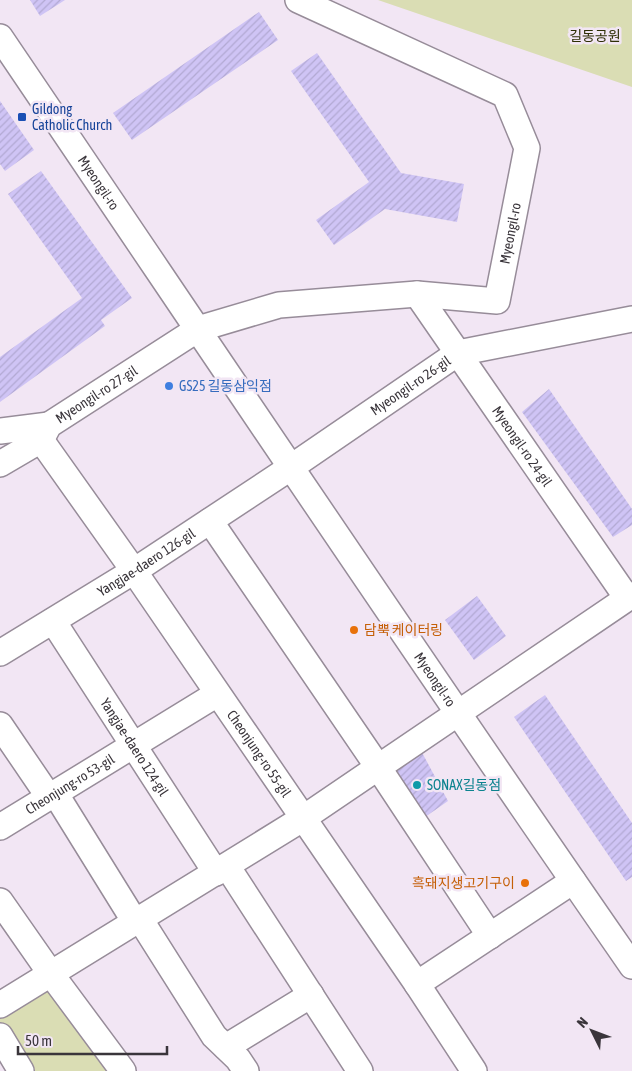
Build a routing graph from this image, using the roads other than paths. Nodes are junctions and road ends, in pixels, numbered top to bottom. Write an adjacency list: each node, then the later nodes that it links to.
1 (298, 0): 3 (street, Myeongil-ro)
2 (0, 36): 5 (street, Myeongil-ro)
3 (416, 294): 5 (street, Myeongil-ro); 6 (street, Myeongil-ro 24-gil)
4 (632, 319): 6 (street, Myeongil-ro 26-gil)
5 (198, 329): 8 (street, Myeongil-ro 27-gil); 10 (street, Myeongil-ro)
6 (458, 353): 10 (street, Myeongil-ro 26-gil); 13 (street, Myeongil-ro 24-gil)
7 (0, 430): 8 (street)
8 (45, 432): 9 (street, Myeongil-ro 27-gil); 12 (street, Cheonjung-ro 55-gil)
9 (0, 464)
10 (290, 468): 11 (street, Yangjae-daero 126-gil); 17 (street, Myeongil-ro)
11 (210, 521): 12 (street, Yangjae-daero 126-gil); 20 (street)
12 (134, 571): 14 (street, Yangjae-daero 126-gil); 16 (street, Cheonjung-ro 55-gil)
13 (630, 597): 17 (street, Myeongil-ro 24-gil)
14 (53, 621): 15 (street, Yangjae-daero 126-gil); 19 (street, Yangjae-daero 124-gil)
15 (3, 646)
16 (217, 694): 19 (street, Cheonjung-ro 53-gil); 22 (street, Cheonjung-ro 55-gil)
17 (458, 712): 20 (street); 25 (street, Myeongil-ro)
18 (0, 725): 21 (street)
19 (133, 745): 21 (street, Cheonjung-ro 53-gil); 24 (street, Yangjae-daero 124-gil)
20 (378, 767): 22 (street); 28 (street)
21 (52, 795): 23 (street, Cheonjung-ro 53-gil); 27 (street)
22 (302, 819): 24 (street); 31 (street, Cheonjung-ro 55-gil)
23 (0, 827)
24 (221, 869): 27 (street); 32 (street, Yangjae-daero 124-gil)
25 (573, 881): 28 (street); 29 (street, Myeongil-ro)
26 (0, 901): 30 (street)
27 (138, 921): 30 (street); 35 (street)
28 (490, 936): 31 (street)
29 (632, 966)
30 (51, 974): 33 (street); 38 (street)
31 (416, 984): 36 (street, Cheonjung-ro 55-gil)
32 (310, 995): 35 (street); 40 (street, Yangjae-daero 124-gil)
33 (0, 1005)
34 (0, 1036): 37 (street)
35 (226, 1047): 39 (street)
36 (470, 1069)
37 (21, 1071)
38 (123, 1071)
39 (246, 1071)
40 (360, 1071)

